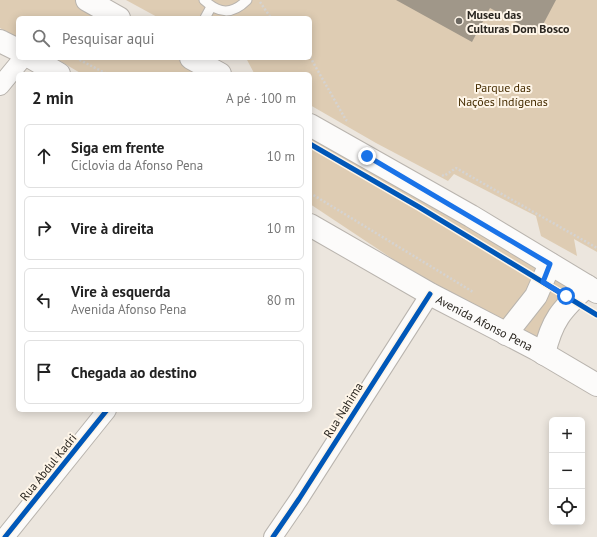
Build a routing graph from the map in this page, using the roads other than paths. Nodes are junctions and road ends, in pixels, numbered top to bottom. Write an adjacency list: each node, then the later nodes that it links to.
1 (87, 0): 5 (main road)
2 (204, 0): 4 (lane)
3 (247, 0): 4 (lane)
4 (211, 7): 6 (lane)
5 (115, 16)
6 (206, 16)
7 (0, 41): 8 (main road)
8 (16, 49)
9 (21, 60): 14 (street)
10 (35, 60): 12 (main road)
11 (195, 60): 13 (main road)
12 (56, 72)
13 (216, 72)
14 (0, 86)
15 (312, 125): 17 (main road)
16 (312, 226): 19 (main road, Avenida Afonso Pena)
17 (550, 264): 18 (main road); 20 (main road)
18 (592, 289): 21 (main road)
19 (430, 294): 20 (main road, Avenida Afonso Pena); 25 (street, Rua Nahima)
20 (506, 334): 21 (main road, Avenida Afonso Pena)
21 (544, 354): 22 (main road, Avenida Afonso Pena)
22 (597, 385)
23 (105, 412): 24 (street, Rua Abdul Kadri)
24 (6, 537)
25 (273, 537)

